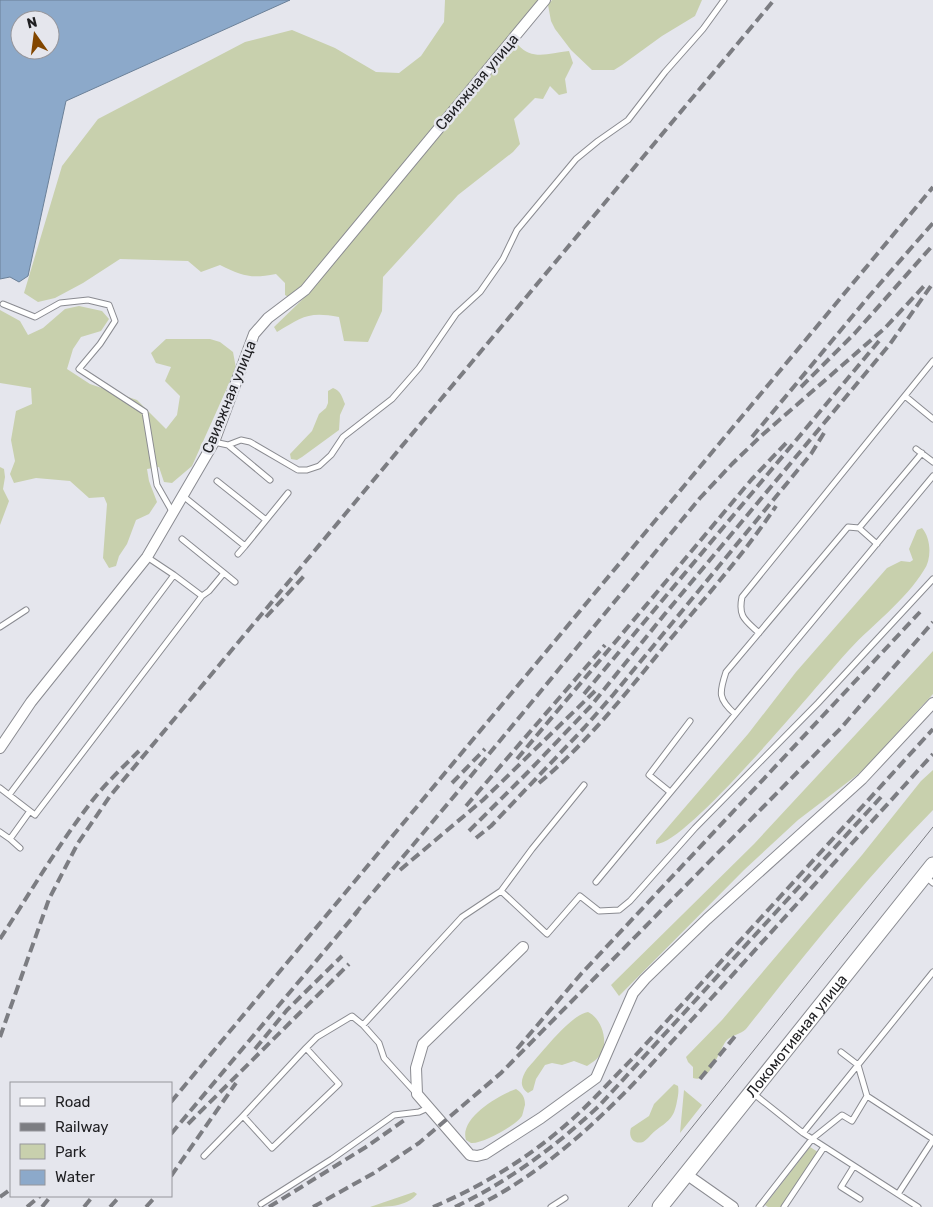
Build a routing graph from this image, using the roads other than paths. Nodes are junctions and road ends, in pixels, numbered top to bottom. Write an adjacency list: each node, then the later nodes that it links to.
1 (545, 0): 7 (street, Свияжная улица)
2 (724, 0): 8 (lane)
3 (3, 304): 17 (lane)
4 (933, 361): 5 (lane)
5 (905, 396): 6 (lane); 32 (lane)
6 (933, 419)
7 (214, 442): 8 (lane); 16 (street, Свияжная улица)
8 (228, 445): 13 (lane)
9 (916, 449): 10 (lane)
10 (922, 453): 11 (lane); 19 (lane)
11 (933, 462)
12 (933, 476): 21 (lane)
13 (270, 480)
14 (218, 481): 18 (lane)
15 (288, 494): 18 (lane)
16 (183, 496): 17 (street, Свияжная улица); 22 (lane)
17 (173, 514): 24 (street, Свияжная улица)
18 (266, 520): 22 (lane)
19 (860, 528): 21 (lane); 32 (lane)
20 (182, 539): 25 (lane)
21 (877, 544): 34 (lane)
22 (245, 546): 23 (lane)
23 (238, 554)
24 (147, 557): 26 (lane); 36 (street, Свияжная улица)
25 (224, 573): 28 (lane); 29 (lane)
26 (174, 575): 29 (lane); 40 (lane)
27 (933, 579): 47 (lane)
28 (235, 582)
29 (202, 596): 41 (lane)
30 (26, 610): 31 (lane)
31 (0, 628)
32 (759, 633): 34 (lane)
33 (933, 703): 57 (street)
34 (735, 714): 39 (lane)
35 (690, 720): 39 (lane)
36 (0, 748)
37 (584, 785): 47 (lane)
38 (0, 788): 40 (lane)
39 (670, 792): 46 (lane)
40 (9, 795): 41 (lane)
41 (30, 811): 43 (lane)
42 (0, 832): 43 (lane)
43 (10, 839): 44 (lane)
44 (20, 848)
45 (930, 875): 54 (main road, Локомотивная улица)
46 (596, 882)
47 (501, 891): 50 (lane)
48 (523, 947): 55 (street)
49 (933, 972): 53 (lane)
50 (363, 1025): 51 (lane); 55 (lane)
51 (306, 1048): 58 (lane); 58 (lane)
52 (841, 1052): 53 (lane)
53 (858, 1066): 56 (lane); 59 (lane)
54 (752, 1092): 59 (lane); 65 (main road, Локомотивная улица)
55 (417, 1094): 57 (street)
56 (867, 1096): 60 (lane); 61 (lane)
57 (428, 1108): 69 (lane)
58 (243, 1116): 63 (lane)
59 (803, 1134): 60 (lane)
60 (812, 1139): 62 (lane); 74 (lane)
61 (933, 1139): 66 (lane)
62 (824, 1147): 64 (lane); 75 (lane)
63 (204, 1156)
64 (854, 1166): 66 (lane); 68 (lane)
65 (686, 1174): 72 (main road, Локомотивная улица); 73 (street)
66 (898, 1194): 70 (lane)
67 (565, 1198): 71 (lane)
68 (860, 1199)
69 (261, 1204)
70 (911, 1205): 76 (lane)
71 (551, 1207)
72 (660, 1207)
73 (733, 1207)
74 (759, 1207)
75 (784, 1207)
76 (918, 1207)

